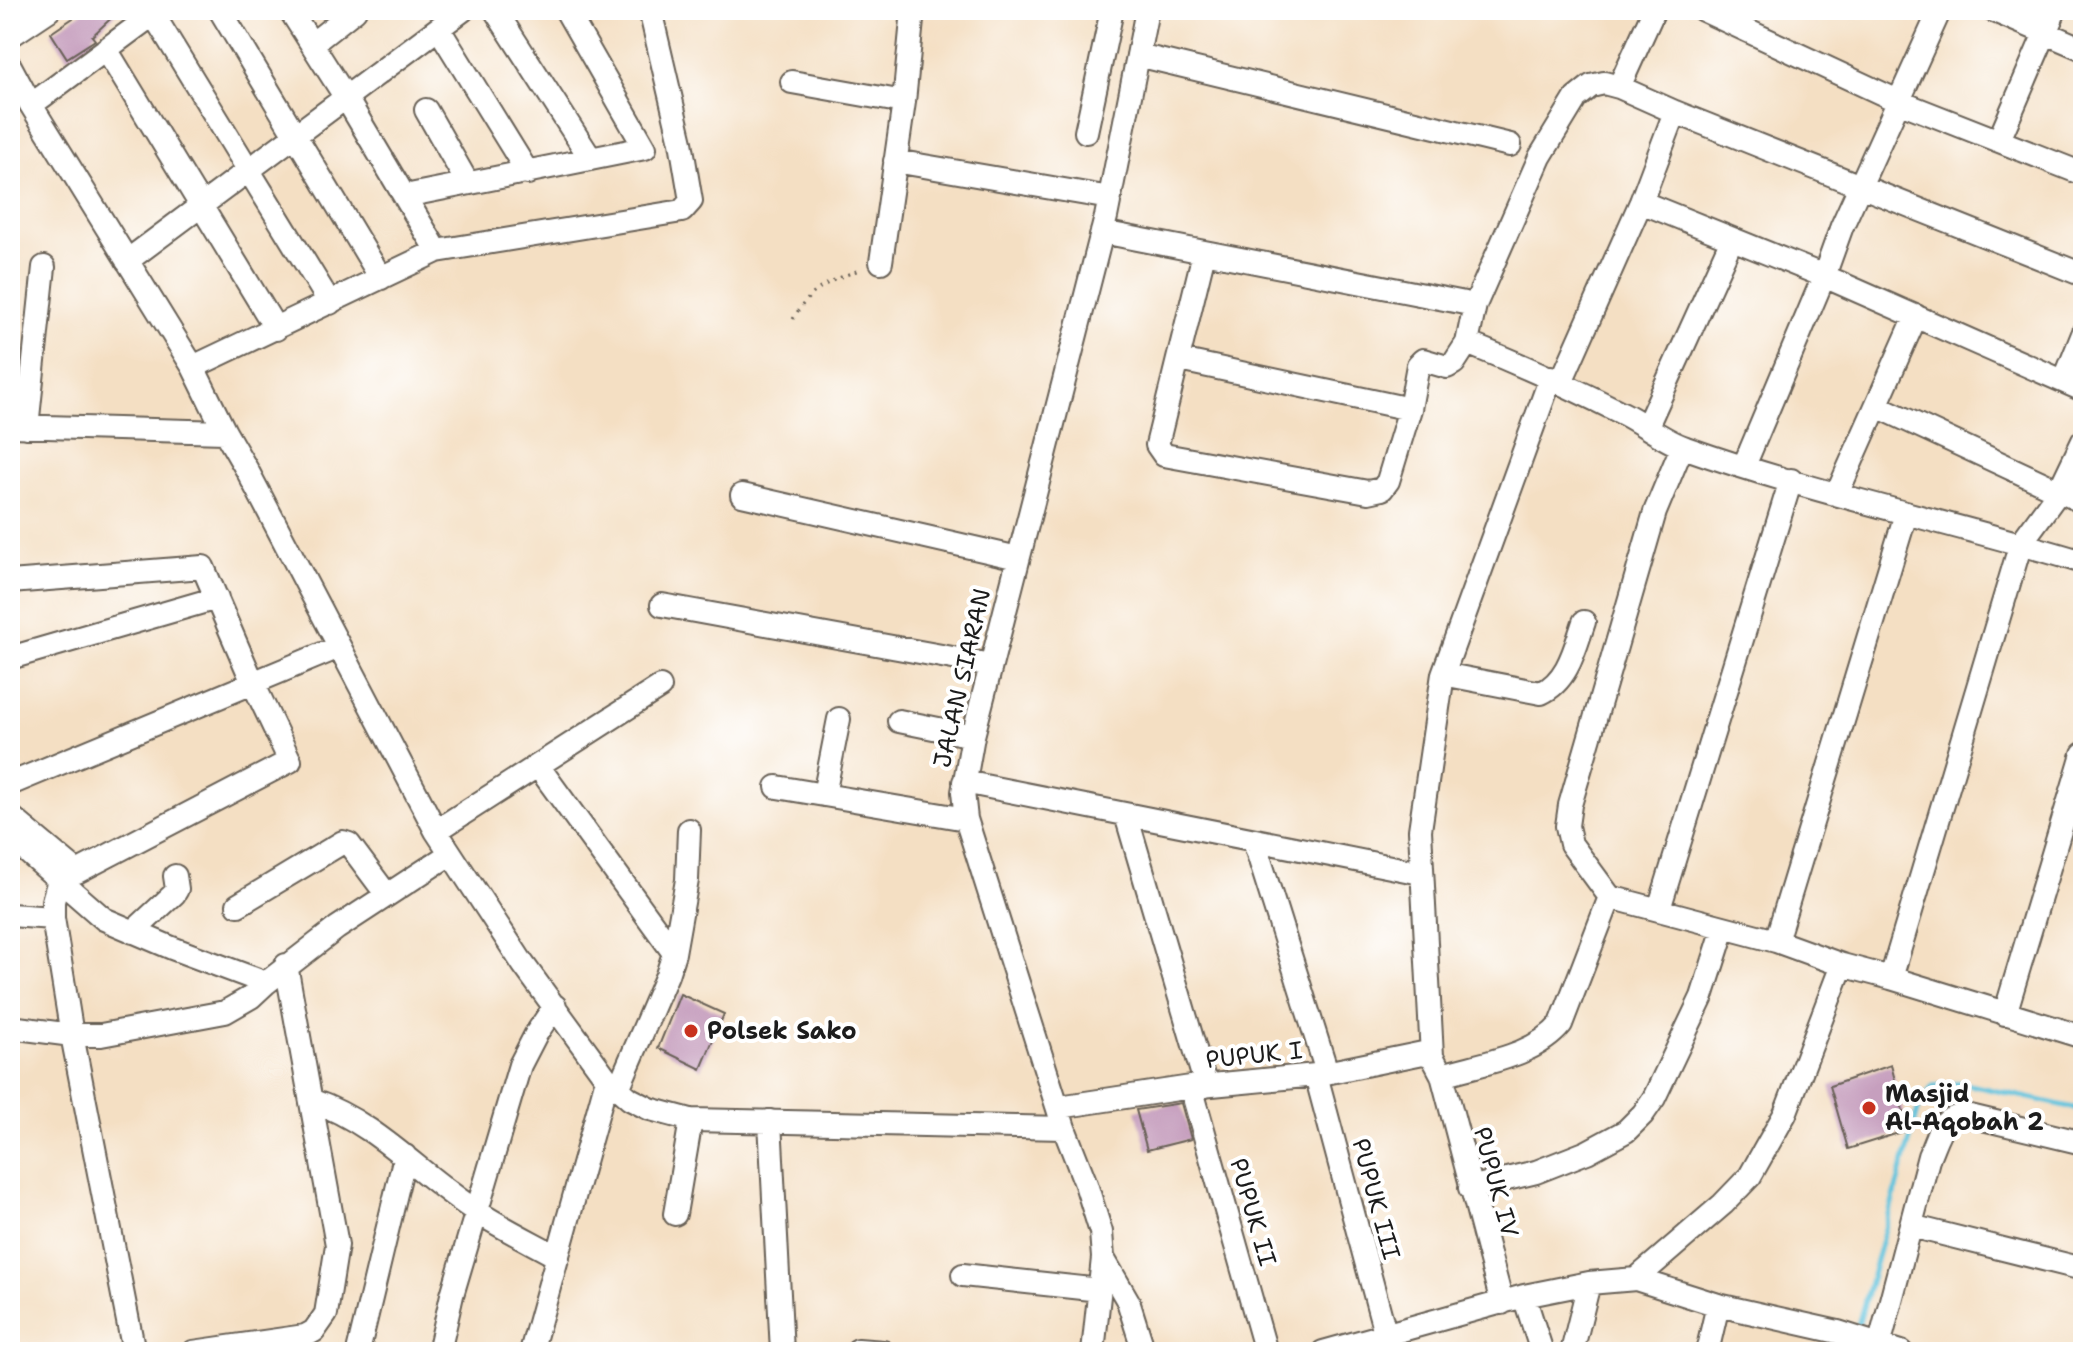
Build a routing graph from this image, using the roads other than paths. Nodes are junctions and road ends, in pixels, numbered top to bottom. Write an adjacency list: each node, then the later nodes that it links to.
1 (49, 10): 21 (street)
2 (220, 10): 39 (street)
3 (290, 10): 23 (street)
4 (355, 10): 23 (street)
5 (463, 10): 19 (street)
6 (495, 10): 44 (street)
7 (566, 10): 22 (street)
8 (580, 10): 22 (street)
9 (650, 10): 41 (street)
10 (913, 10): 31 (street)
11 (1112, 10): 34 (street)
12 (1147, 10): 26 (street, JALAN SIARAN)
13 (1654, 10): 29 (street)
14 (1703, 10): 32 (street)
15 (1940, 10): 32 (street)
16 (1992, 10): 20 (street)
17 (2055, 10): 20 (street)
18 (156, 12): 24 (street); 46 (street)
19 (439, 29): 30 (street); 47 (street)
20 (2046, 31): 25 (street); 40 (street)
21 (10, 36)
22 (584, 39): 43 (street)
23 (312, 44): 30 (street)
24 (106, 49): 33 (street); 54 (street)
25 (2083, 49)
26 (1138, 55): 36 (street, JALAN SIARAN); 42 (street)
27 (10, 66): 33 (street)
28 (792, 82): 31 (street)
29 (1619, 87): 37 (street); 66 (street)
30 (346, 98): 39 (street); 51 (street)
31 (904, 102): 45 (street)
32 (1900, 102): 40 (street); 50 (street)
33 (31, 105): 59 (street)
34 (1092, 105): 36 (street); 38 (street)
35 (426, 110): 49 (street)
36 (1127, 112): 52 (street, JALAN SIARAN)
37 (1675, 112): 50 (street); 53 (street, PUPUK IV)
38 (1086, 132)
39 (294, 137): 46 (street); 64 (street)
40 (1999, 140): 48 (street)
41 (681, 142): 43 (street); 57 (street)
42 (1510, 145)
43 (645, 148): 44 (street)
44 (591, 159): 47 (street)
45 (895, 161): 52 (street); 60 (street)
46 (249, 170): 54 (street); 65 (street)
47 (528, 173): 49 (street)
48 (2083, 174)
49 (467, 182): 51 (street)
50 (1860, 185): 62 (street); 63 (street)
51 (405, 196): 57 (street)
52 (1110, 198): 55 (street, JALAN SIARAN)
53 (1641, 202): 56 (street); 73 (street, PUPUK IV)
54 (201, 206): 59 (street); 68 (street)
55 (1102, 232): 58 (street); 90 (street, JALAN SIARAN)
56 (1732, 239): 63 (street); 77 (street)
57 (437, 251): 64 (street)
58 (1204, 253): 66 (street); 71 (street)
59 (127, 261): 72 (street)
60 (881, 262)
61 (44, 267): 78 (street)
62 (2083, 275)
63 (1824, 276): 67 (street); 82 (street)
64 (381, 278): 65 (street)
65 (330, 303): 68 (street)
66 (1475, 305): 70 (street)
67 (1916, 316): 74 (street); 75 (street)
68 (276, 329): 72 (street)
69 (2083, 334): 74 (street)
70 (1467, 343): 73 (street); 76 (street)
71 (1180, 360): 76 (street); 76 (street)
72 (193, 367): 79 (street)
73 (1556, 379): 77 (street); 99 (street, PUPUK IV)
74 (2074, 385)
75 (1877, 406): 84 (street); 85 (street)
76 (1410, 409)
77 (1647, 426): 81 (street)
78 (18, 427): 79 (street)
79 (225, 432): 96 (street)
80 (2083, 441): 84 (street)
81 (1682, 447): 82 (street); 123 (street)
82 (1744, 466): 83 (street)
83 (1791, 480): 85 (street); 125 (street)
84 (2059, 491): 87 (street); 89 (street)
85 (1837, 494): 88 (street)
86 (742, 495): 90 (street)
87 (2083, 502)
88 (1906, 514): 89 (street); 130 (street)
89 (2021, 543): 91 (street); 134 (street)
90 (1018, 558): 98 (street, JALAN SIARAN)
91 (2083, 562)
92 (10, 582): 93 (street)
93 (217, 598): 97 (street); 100 (street)
94 (662, 605): 98 (street)
95 (1584, 622): 99 (street)
96 (339, 647): 100 (street); 115 (street)
97 (10, 658)
98 (991, 665): 104 (street, JALAN SIARAN)
99 (1443, 674): 119 (street, PUPUK IV)
100 (253, 683): 108 (street); 112 (street)
101 (660, 687): 106 (street)
102 (839, 719): 110 (street)
103 (899, 721): 104 (street)
104 (973, 736): 107 (street, JALAN SIARAN)
105 (2083, 754): 137 (street)
106 (538, 766): 115 (street); 131 (street)
107 (964, 782): 111 (street); 113 (street, JALAN SIARAN)
108 (10, 784)
109 (777, 787): 110 (street)
110 (824, 795): 113 (street)
111 (1126, 815): 117 (street); 144 (street, PUPUK II)
112 (10, 816)
113 (966, 819): 146 (street, JALAN SIARAN)
114 (689, 830): 131 (street)
115 (436, 831): 118 (street)
116 (10, 837): 121 (street)
117 (1254, 841): 119 (street); 142 (street, PUPUK III)
118 (450, 854): 122 (street); 136 (street)
119 (1421, 873): 141 (street, PUPUK IV)
120 (175, 876): 129 (street)
121 (59, 880): 127 (street); 129 (street)
122 (387, 895): 124 (street); 132 (street)
123 (1610, 897): 125 (street); 141 (street, PUPUK I)
124 (238, 905)
125 (1659, 909): 128 (street)
126 (10, 915): 127 (street)
127 (53, 918): 139 (street)
128 (1724, 928): 130 (street); 151 (street)
129 (133, 932): 135 (street)
130 (1776, 941): 133 (street)
131 (674, 953): 143 (street)
132 (286, 965): 135 (street); 145 (street)
133 (1842, 965): 134 (street); 159 (street)
134 (1891, 978): 137 (street)
135 (266, 983): 139 (street)
136 (555, 1006): 143 (street); 152 (street)
137 (2005, 1014): 140 (street)
138 (10, 1027): 139 (street)
139 (72, 1035): 169 (street)
140 (2083, 1037)
141 (1437, 1065): 142 (street, PUPUK I); 151 (street, PUPUK IV)
142 (1322, 1073): 144 (street, PUPUK I); 165 (street, PUPUK III)
143 (613, 1084): 147 (street, PUPUK I); 155 (street)
144 (1198, 1086): 146 (street, PUPUK I); 178 (street, PUPUK II)
145 (313, 1101): 150 (street); 170 (street)
146 (1062, 1118): 148 (street, PUPUK I); 156 (street, JALAN SIARAN)
147 (691, 1120): 148 (street, PUPUK I); 153 (street)
148 (770, 1121): 174 (street)
149 (2083, 1143): 154 (street)
150 (405, 1156): 152 (street); 171 (street)
151 (1470, 1188): 163 (street, PUPUK IV)
152 (475, 1211): 155 (street); 172 (street)
153 (675, 1214)
154 (1911, 1226): 157 (street); 167 (street)
155 (558, 1257): 173 (street)
156 (1103, 1258): 161 (street, JALAN SIARAN); 177 (street)
157 (2083, 1269)
158 (963, 1275): 161 (street)
159 (1636, 1279): 160 (street); 164 (street)
160 (1589, 1283): 162 (street); 181 (street)
161 (1100, 1290): 176 (street, JALAN SIARAN)
162 (1524, 1296): 163 (street); 180 (street)
163 (1502, 1303): 165 (street)
164 (1718, 1305): 166 (street); 182 (street)
165 (1386, 1336): 179 (street)
166 (1831, 1338): 167 (street)
167 (1883, 1347)
168 (858, 1350): 175 (street)
169 (134, 1352)
170 (193, 1352)
171 (358, 1352)
172 (439, 1352)
173 (531, 1352)
174 (782, 1352)
175 (883, 1352)
176 (1093, 1352)
177 (1144, 1352)
178 (1266, 1352)
179 (1323, 1352)
180 (1542, 1352)
181 (1572, 1352)
182 (1707, 1352)

